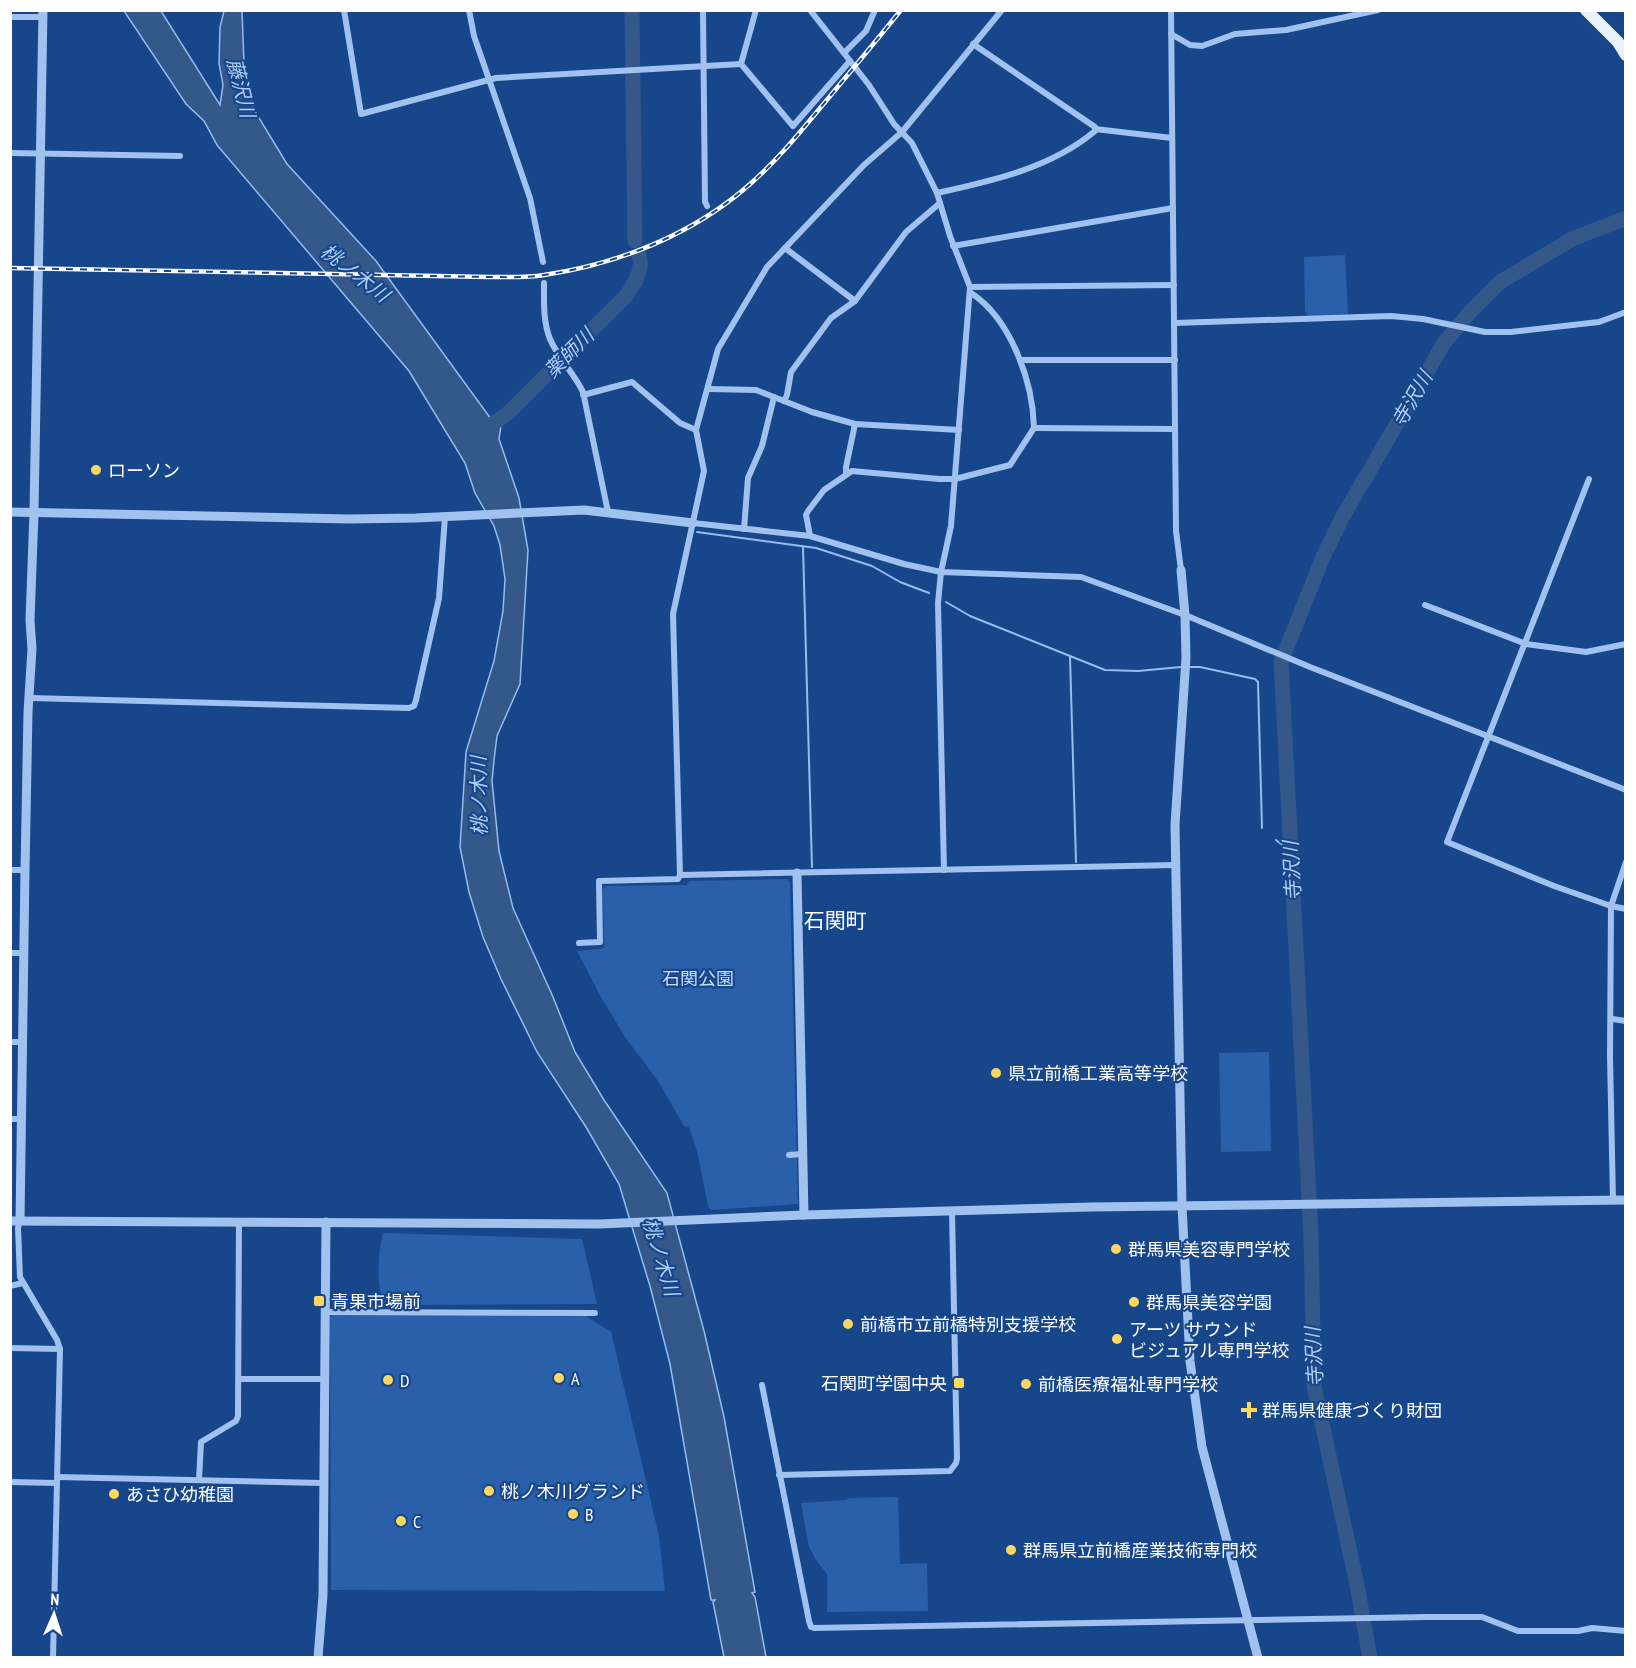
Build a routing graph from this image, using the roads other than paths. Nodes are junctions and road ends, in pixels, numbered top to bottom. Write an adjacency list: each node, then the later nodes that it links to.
1 (344, 10): 21 (street)
2 (469, 10): 21 (street)
3 (703, 10): 20 (street)
4 (756, 10): 19 (street)
5 (810, 10): 16 (street)
6 (875, 10): 16 (street)
7 (1002, 10): 15 (street)
8 (1171, 10): 14 (street)
9 (1378, 10): 12 (street)
10 (1590, 12): 17 (main road)
11 (43, 14): 13 (street); 26 (street)
12 (1341, 14): 14 (street)
13 (10, 17)
14 (1171, 34): 24 (street)
15 (973, 44): 22 (street); 23 (street)
16 (844, 53): 18 (street)
17 (1626, 55)
18 (850, 61): 19 (street); 23 (street)
19 (741, 64): 20 (street)
20 (704, 67): 21 (street); 30 (street)
21 (489, 79): 34 (street)
22 (1095, 129): 24 (street); 28 (street)
23 (902, 132): 28 (street); 33 (street)
24 (1172, 138): 31 (street)
25 (10, 153): 26 (street)
26 (40, 153): 27 (street); 57 (street)
27 (180, 156)
28 (937, 193): 29 (street)
29 (940, 203): 32 (street); 38 (street)
30 (706, 206)
31 (1173, 208): 32 (street); 36 (street)
32 (953, 246): 37 (street)
33 (785, 248): 38 (street); 43 (street)
34 (543, 262)
35 (544, 283): 44 (street)
36 (1174, 285): 37 (street); 40 (street)
37 (970, 290): 41 (street); 51 (street)
38 (855, 301): 46 (street)
39 (1626, 312): 40 (street)
40 (1175, 323): 42 (street)
41 (1020, 360): 42 (street); 48 (street)
42 (1175, 360): 49 (street)
43 (708, 389): 45 (street); 50 (street)
44 (583, 395): 50 (street); 56 (street)
45 (774, 397): 46 (street); 60 (street)
46 (784, 401): 47 (street)
47 (855, 424): 51 (street); 52 (street)
48 (1034, 428): 49 (street); 53 (street)
49 (1175, 429): 62 (street)
50 (696, 430): 59 (street)
51 (958, 430): 53 (street)
52 (846, 473): 53 (street); 61 (street)
53 (955, 479): 63 (street)
54 (1589, 479): 66 (street)
55 (10, 512): 57 (street)
56 (608, 512): 58 (street); 59 (street)
57 (34, 513): 58 (street); 68 (street)
58 (450, 517): 68 (street)
59 (693, 523): 60 (street); 77 (street)
60 (744, 529): 61 (street)
61 (810, 536): 63 (street)
62 (1181, 570): 65 (street)
63 (941, 572): 65 (street); 75 (street)
64 (1425, 605): 66 (street)
65 (1185, 615): 69 (street); 72 (street)
66 (1526, 644): 67 (street); 69 (street)
67 (1626, 644)
68 (30, 698): 74 (street)
69 (1488, 736): 70 (street); 78 (street)
70 (1626, 790)
71 (1626, 862): 78 (street)
72 (1176, 865): 75 (street); 92 (street)
73 (10, 870): 74 (street)
74 (24, 870): 82 (street)
75 (944, 870): 76 (street)
76 (796, 873): 77 (street); 88 (street)
77 (680, 875): 80 (street)
78 (1611, 906): 79 (street); 83 (street)
79 (1626, 909)
80 (579, 943)
81 (10, 953): 82 (street)
82 (23, 953): 86 (street)
83 (1612, 1019): 84 (street); 91 (street)
84 (1626, 1021)
85 (10, 1042): 86 (street)
86 (22, 1042): 87 (street)
87 (15, 1119): 95 (street)
88 (802, 1154): 89 (street); 94 (street)
89 (789, 1155)
90 (1626, 1200): 91 (street)
91 (1613, 1201): 92 (street)
92 (1182, 1206): 93 (street); 112 (street)
93 (952, 1211): 94 (street); 107 (street)
94 (804, 1215): 97 (street)
95 (15, 1221): 96 (street); 98 (street)
96 (239, 1221): 97 (street); 104 (street)
97 (326, 1222): 100 (street)
98 (23, 1282): 99 (street); 103 (street)
99 (10, 1286)
100 (324, 1312): 101 (street); 105 (street)
101 (594, 1313)
102 (10, 1348): 103 (street)
103 (60, 1349): 108 (street)
104 (239, 1379): 105 (street); 109 (street)
105 (324, 1380): 111 (street)
106 (762, 1385): 107 (street)
107 (780, 1475): 112 (street)
108 (57, 1480): 109 (street); 110 (street); 114 (street)
109 (200, 1480): 111 (street)
110 (10, 1482)
111 (323, 1483): 115 (street)
112 (1247, 1619): 113 (street); 116 (street)
113 (1626, 1631)
114 (53, 1658)
115 (318, 1658)
116 (1258, 1658)

